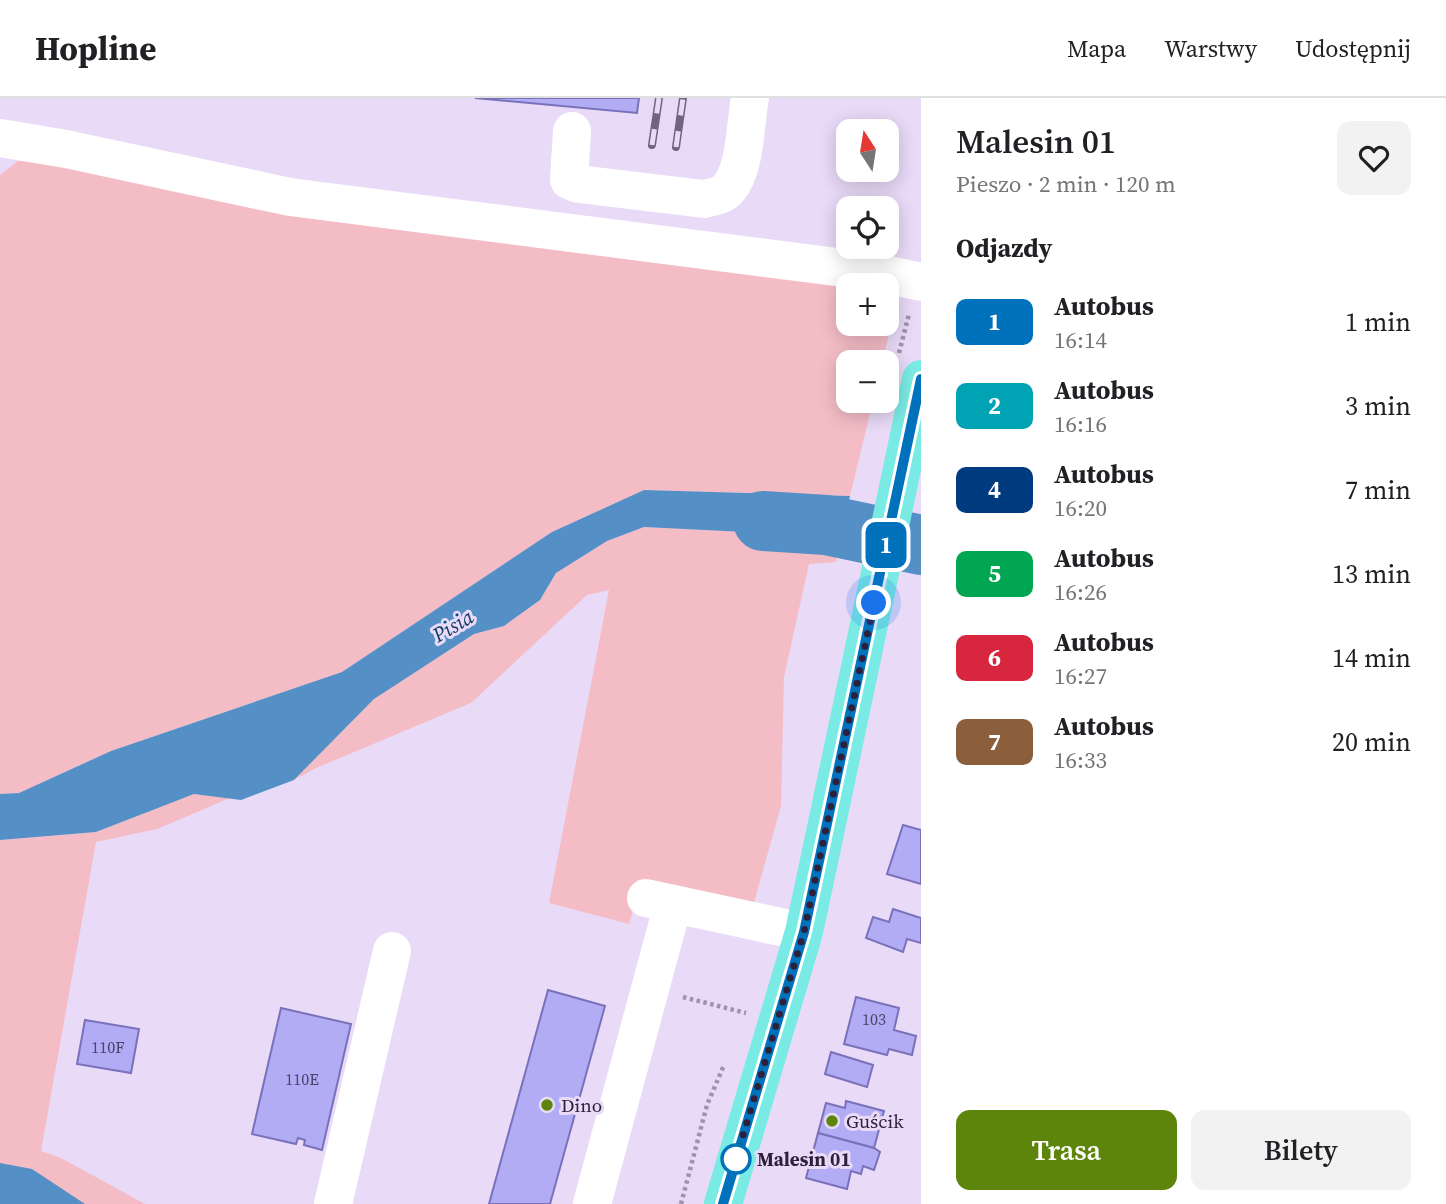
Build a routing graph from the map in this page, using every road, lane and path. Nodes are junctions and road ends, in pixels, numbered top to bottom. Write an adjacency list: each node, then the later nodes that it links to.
1 (750, 98): 2 (lane)
2 (572, 131)
3 (0, 138): 4 (lane)
4 (921, 282)
5 (921, 379): 6 (main road)
6 (804, 932): 8 (lane); 12 (main road)
7 (392, 951): 10 (lane)
8 (649, 988): 9 (path); 11 (lane)
9 (747, 1013)
10 (333, 1204)
11 (592, 1204)
12 (723, 1204)

